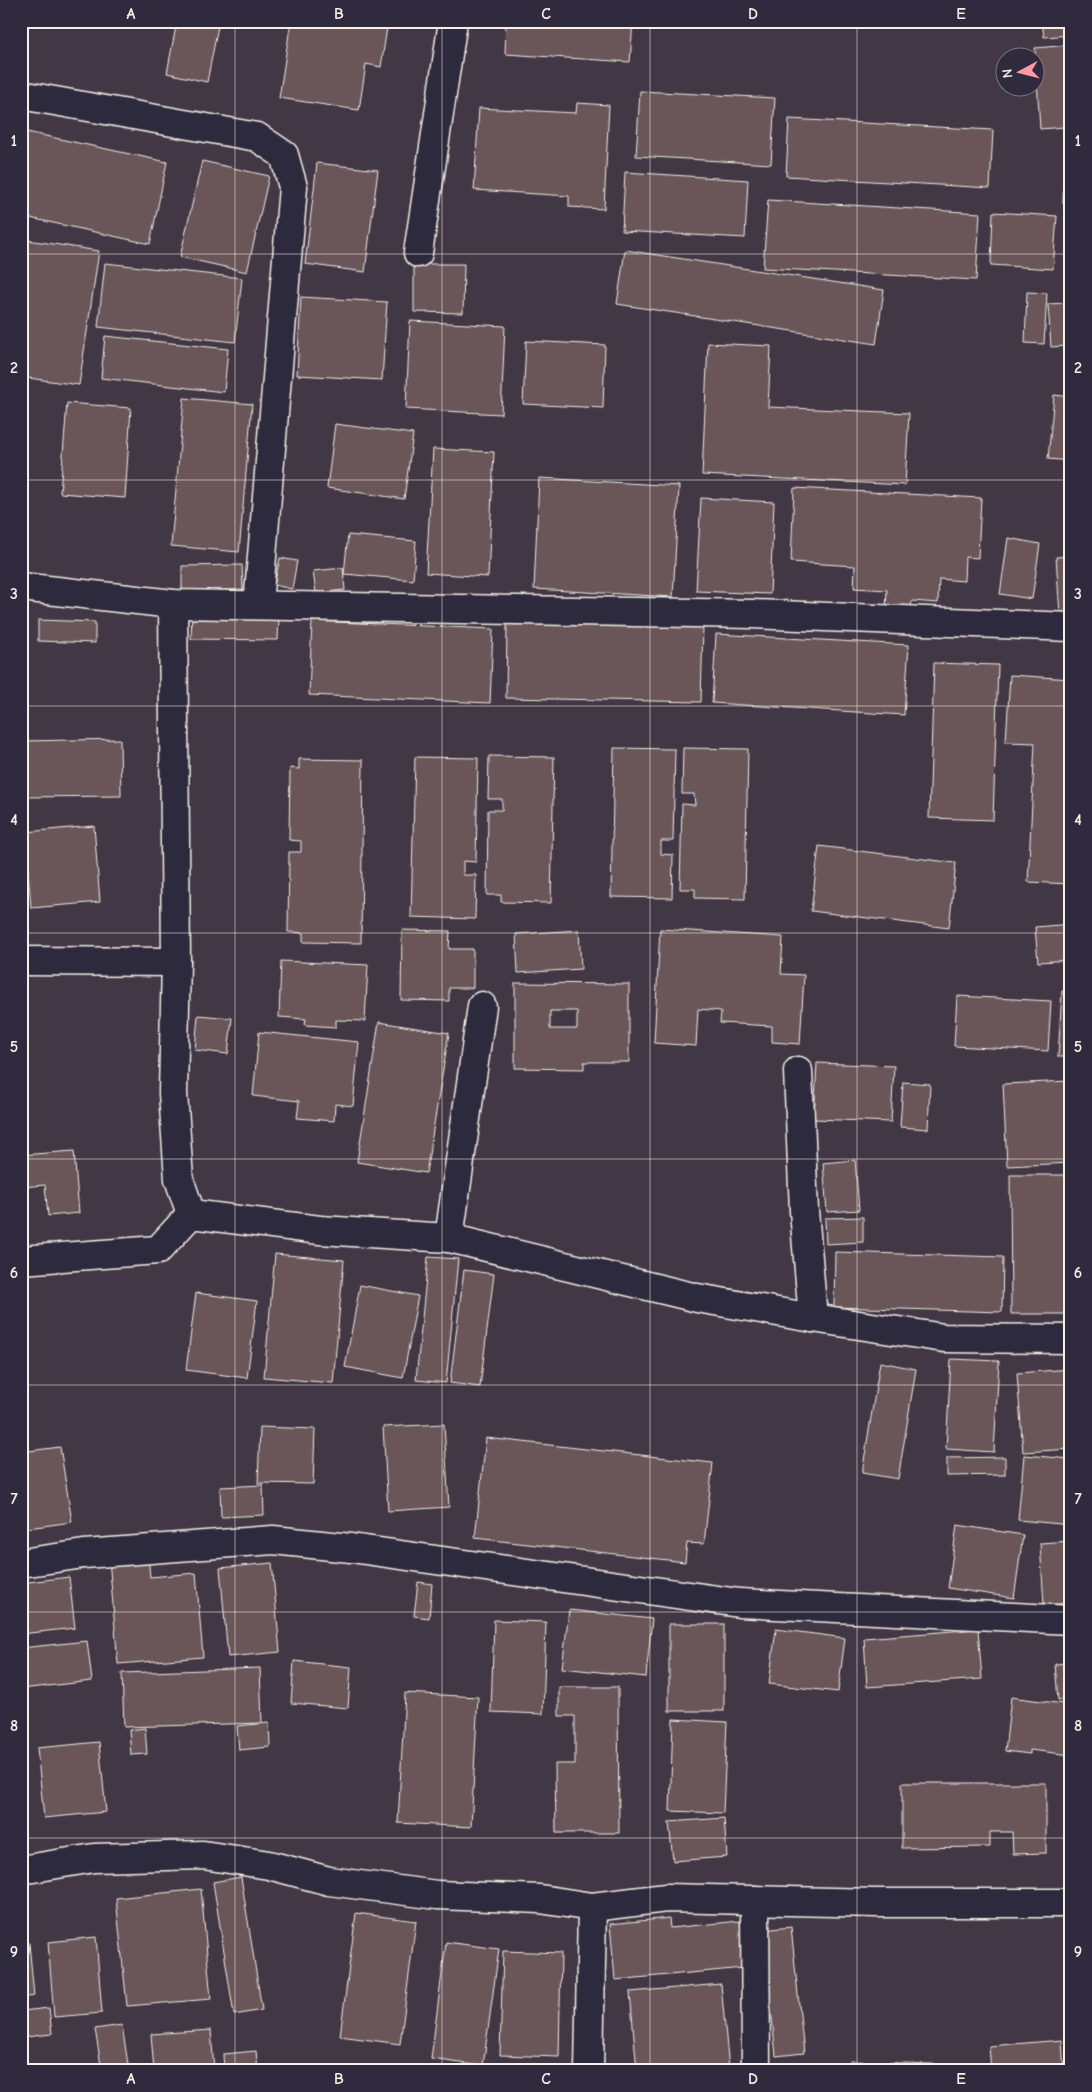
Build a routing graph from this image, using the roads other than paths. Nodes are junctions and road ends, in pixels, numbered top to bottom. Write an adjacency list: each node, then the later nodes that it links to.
1 (454, 21): 3 (street)
2 (21, 95): 6 (street)
3 (418, 253)
4 (21, 587): 5 (street)
5 (173, 604): 6 (street); 9 (street)
6 (258, 604): 7 (street)
7 (1071, 627)
8 (21, 961): 9 (street)
9 (176, 962): 12 (street)
10 (482, 1006): 13 (street)
11 (798, 1071): 15 (street)
12 (190, 1214): 13 (street); 14 (street)
13 (449, 1238): 15 (street)
14 (21, 1260)
15 (813, 1318): 16 (street)
16 (1071, 1339)
17 (21, 1563): 18 (street)
18 (1071, 1620)
19 (21, 1870): 22 (street)
20 (755, 1900): 21 (street); 22 (street); 24 (street)
21 (1071, 1902)
22 (592, 1907): 23 (street)
23 (590, 2071)
24 (756, 2071)

